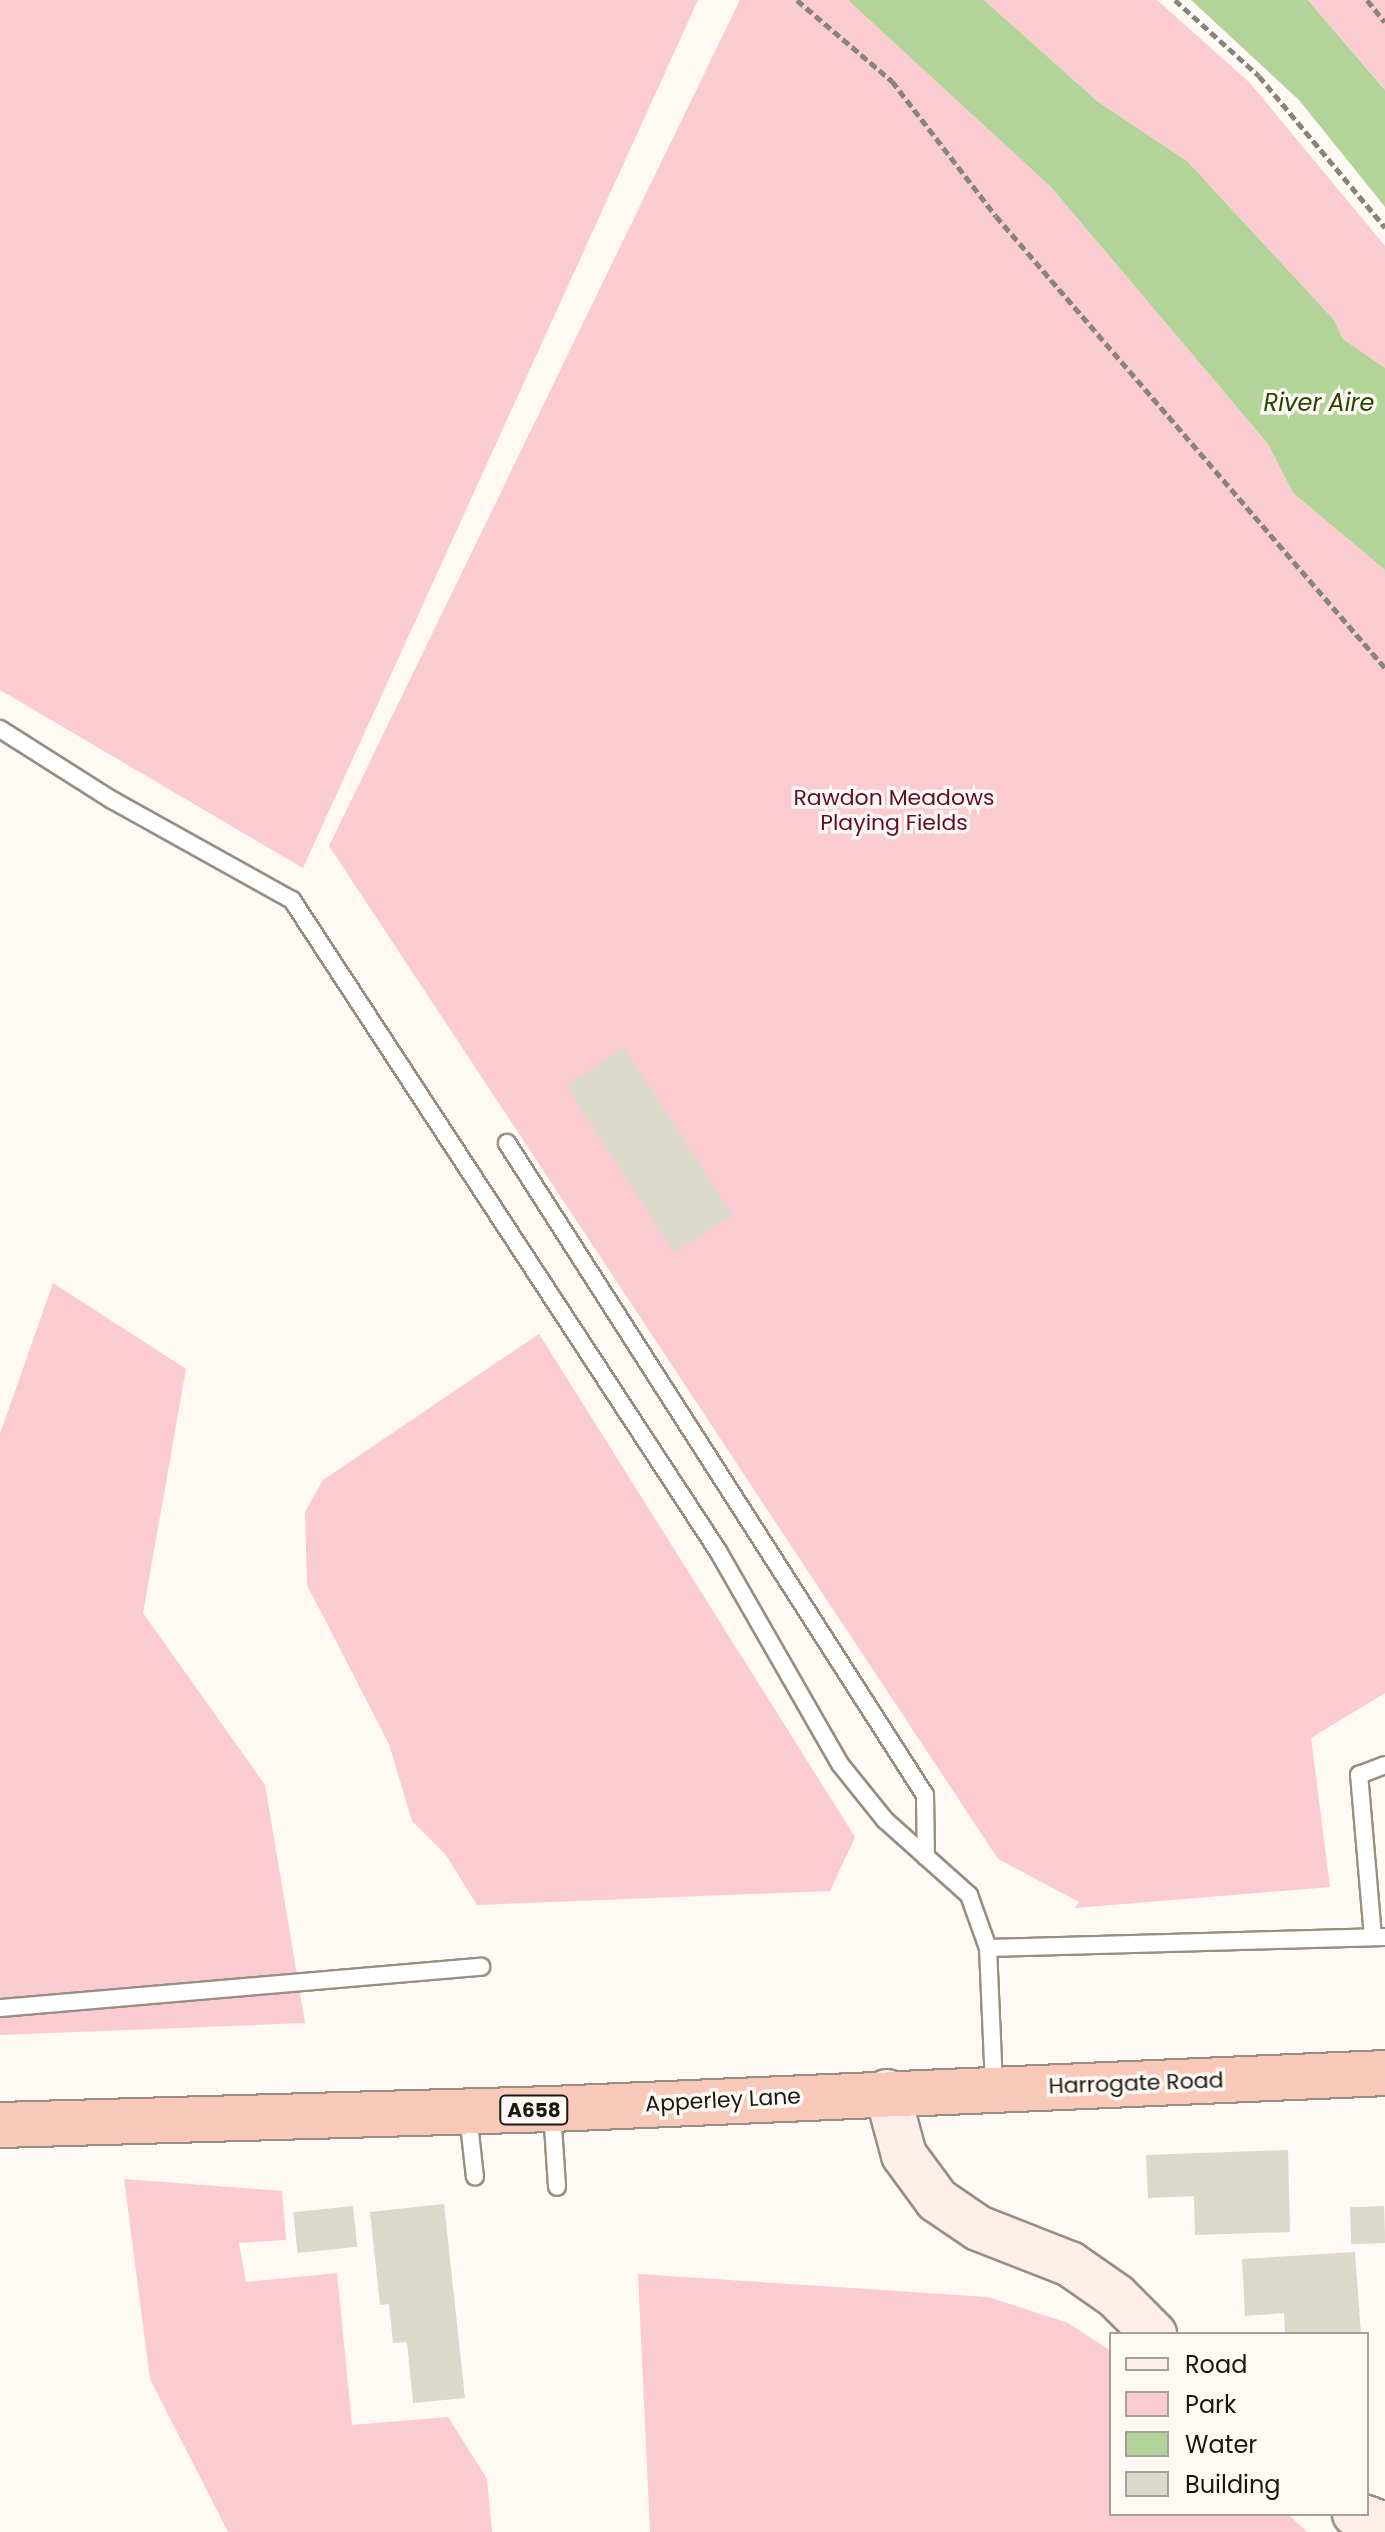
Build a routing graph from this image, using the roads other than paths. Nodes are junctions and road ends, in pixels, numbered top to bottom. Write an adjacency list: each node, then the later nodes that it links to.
1 (0, 729): 4 (lane)
2 (507, 1143): 4 (lane)
3 (1385, 1765): 5 (lane)
4 (926, 1857): 6 (lane)
5 (1379, 1937): 6 (lane)
6 (988, 1948): 10 (lane)
7 (481, 1967): 8 (lane)
8 (0, 2008)
9 (1385, 2073): 10 (highway, Harrogate Road / A658)
10 (995, 2088): 11 (highway, Harrogate Road / A658)
11 (887, 2092): 12 (highway, Apperley Lane / A658); 17 (street)
12 (552, 2109): 13 (highway, Apperley Lane / A658); 16 (lane)
13 (468, 2111): 14 (highway, Apperley Lane / A658); 15 (lane)
14 (0, 2125)
15 (475, 2177)
16 (557, 2187)
17 (1152, 2332)
18 (1360, 2516): 19 (street)
19 (1385, 2525)

